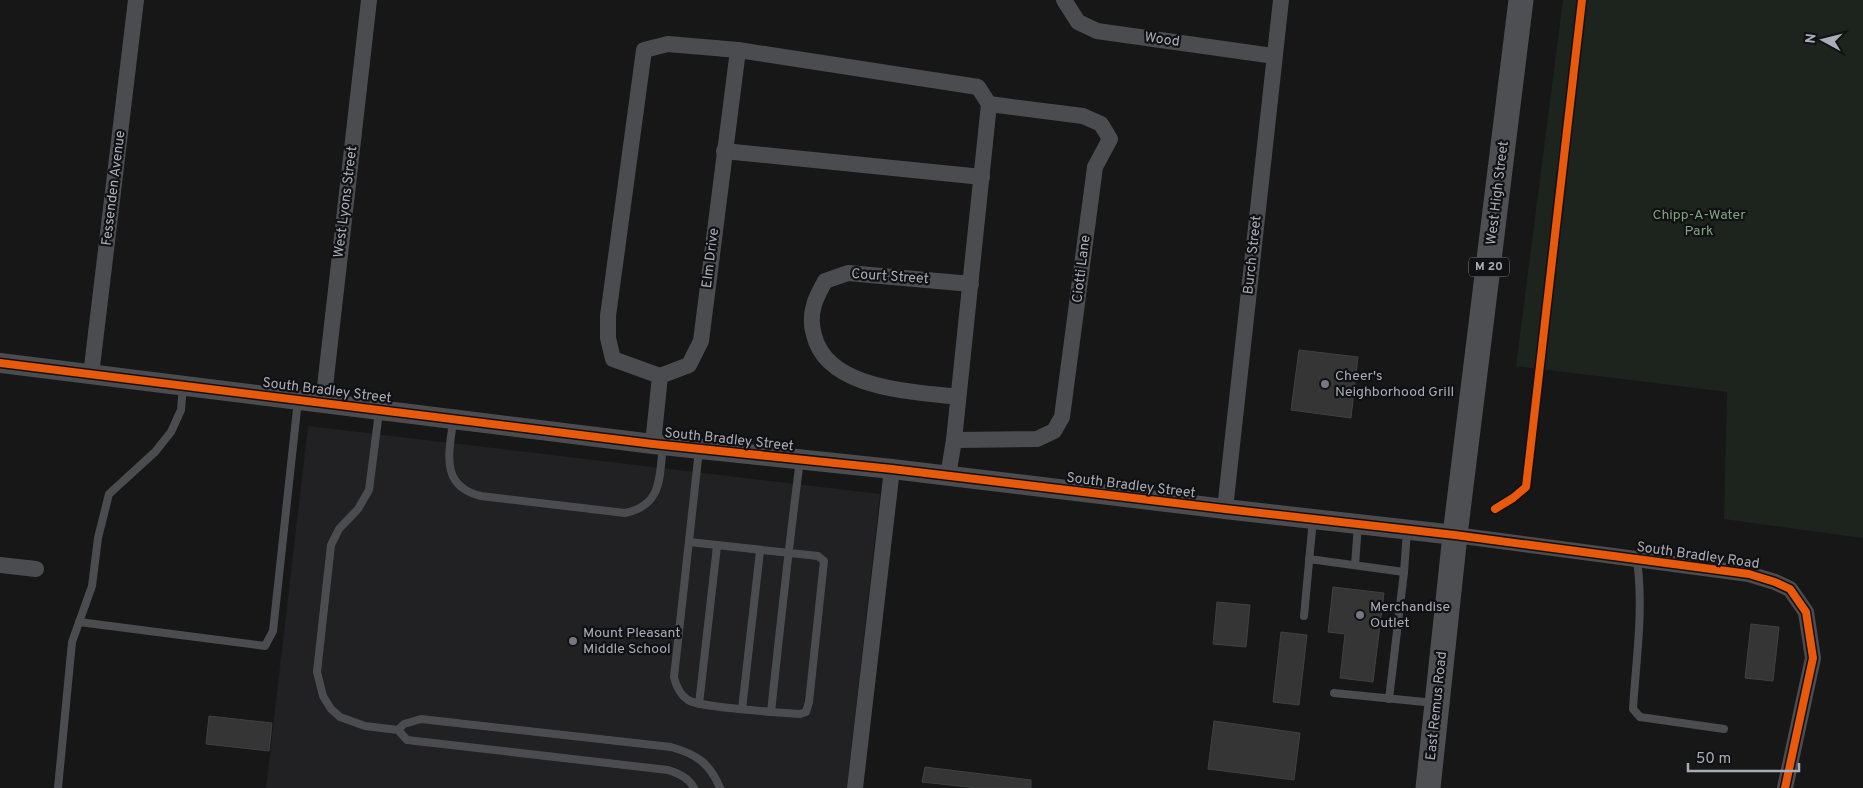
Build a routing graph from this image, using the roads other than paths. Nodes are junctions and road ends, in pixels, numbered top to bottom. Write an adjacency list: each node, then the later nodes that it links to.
1 (136, 0): 13 (street, Fessenden Avenue)
2 (370, 0): 18 (street, West Lyons Street)
3 (1064, 0): 7 (street, Wood)
4 (1281, 0): 7 (street, Burch Street)
5 (1521, 0): 31 (main road, West High Street / M 20)
6 (738, 50): 8 (street); 9 (street, Elm Drive); 14 (street)
7 (1274, 56): 27 (street, Burch Street)
8 (989, 104): 10 (street); 21 (street, Ciotti Lane)
9 (724, 151): 10 (street); 14 (street, Elm Drive)
10 (982, 177): 11 (street)
11 (971, 284): 16 (street); 16 (street, Court Street)
12 (0, 363): 13 (street, South Bradley Street)
13 (91, 375): 15 (street, South Bradley Street)
14 (660, 376): 22 (street)
15 (183, 386): 17 (street, South Bradley Street); 43 (lane)
16 (958, 397): 21 (street)
17 (298, 400): 18 (street, South Bradley Street); 43 (lane)
18 (323, 404): 19 (street, South Bradley Street)
19 (379, 410): 20 (street, South Bradley Street); 51 (lane)
20 (453, 419): 22 (street, South Bradley Street); 22 (lane)
21 (954, 440): 26 (street)
22 (658, 445): 23 (street, South Bradley Street)
23 (699, 449): 24 (street, South Bradley Street); 32 (lane)
24 (800, 460): 25 (street, South Bradley Street); 35 (lane)
25 (892, 469): 26 (street, South Bradley Street); 55 (street)
26 (948, 476): 27 (street, South Bradley Street)
27 (1225, 509): 28 (street, South Bradley Street)
28 (1314, 519): 29 (street, South Bradley Street); 36 (lane)
29 (1358, 524): 30 (street, South Bradley Street); 39 (lane)
30 (1407, 529): 31 (street, South Bradley Street); 41 (lane)
31 (1455, 534): 37 (street, South Bradley Road); 46 (main road, East Remus Road / M 20)
32 (689, 542): 33 (lane); 47 (lane)
33 (717, 546): 34 (lane); 47 (lane)
34 (760, 551): 35 (lane); 48 (lane)
35 (789, 553): 49 (lane); 49 (lane)
36 (1309, 559): 39 (lane); 42 (lane)
37 (1637, 560): 50 (lane); 57 (street, South Bradley Road)
38 (0, 565): 40 (street)
39 (1355, 565): 41 (lane)
40 (36, 569)
41 (1404, 572): 45 (lane)
42 (1304, 616)
43 (79, 622): 52 (lane)
44 (1334, 693): 45 (lane)
45 (1389, 699): 46 (lane)
46 (1437, 703): 56 (main road, East Remus Road / M 20)
47 (699, 704): 48 (lane)
48 (742, 709): 49 (lane)
49 (771, 712)
50 (1724, 729)
51 (398, 730): 53 (lane); 54 (lane)
52 (58, 788)
53 (694, 788)
54 (720, 788)
55 (856, 788)
56 (1428, 788)
57 (1785, 788)

